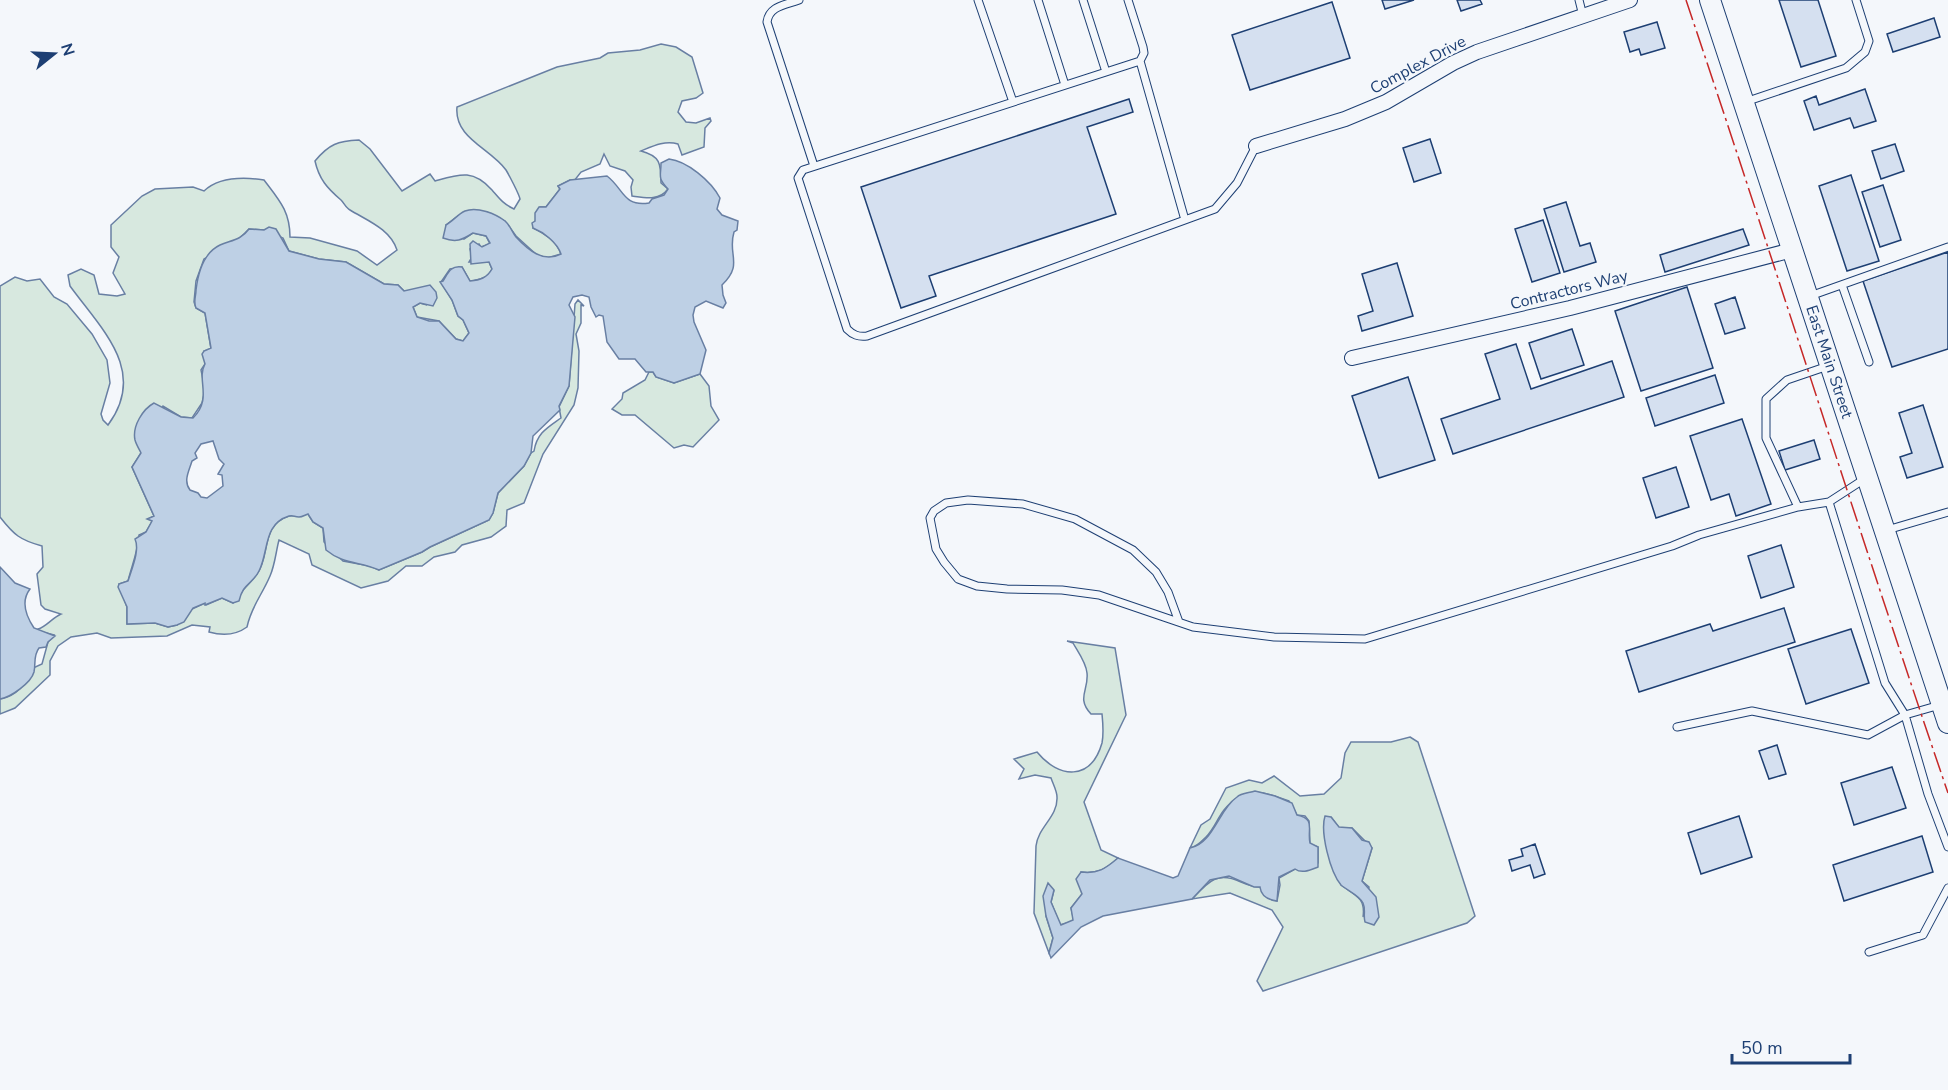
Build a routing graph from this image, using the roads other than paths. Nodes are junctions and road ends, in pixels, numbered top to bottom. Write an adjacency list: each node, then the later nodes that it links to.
1 (799, 0): 17 (lane)
2 (978, 0): 14 (lane)
3 (1038, 0): 13 (lane)
4 (1083, 0): 12 (lane)
5 (1128, 0): 11 (lane)
6 (1579, 0): 10 (lane)
7 (1630, 0): 10 (street, Complex Drive)
8 (1710, 0): 15 (main road, East Main Street)
9 (1856, 0): 15 (lane)
10 (1583, 16): 16 (street, Complex Drive)
11 (1140, 61): 12 (lane); 18 (lane)
12 (1106, 72): 13 (lane)
13 (1065, 85): 14 (lane)
14 (1013, 102): 17 (lane)
15 (1743, 102): 20 (main road, East Main Street)
16 (1256, 146): 18 (lane)
17 (814, 166): 18 (lane)
18 (1185, 220)
19 (1948, 248): 21 (lane)
20 (1792, 250): 22 (main road, East Main Street); 23 (street, Contractors Way)
21 (1842, 285): 22 (lane); 24 (lane)
22 (1808, 297): 25 (main road, East Main Street)
23 (1352, 358)
24 (1869, 362)
25 (1830, 365): 26 (main road, East Main Street); 28 (lane)
26 (1867, 478): 27 (lane); 30 (main road, East Main Street)
27 (1829, 502): 28 (lane); 33 (lane)
28 (1798, 507): 31 (lane)
29 (1948, 512): 30 (lane)
30 (1884, 530): 32 (main road, East Main Street)
31 (1179, 622): 31 (lane)
32 (1945, 703): 33 (lane); 34 (main road, East Main Street)
33 (1905, 715): 35 (lane); 36 (lane)
34 (1948, 723)
35 (1677, 727)
36 (1948, 847)
37 (1948, 888): 38 (lane)
38 (1869, 952)

